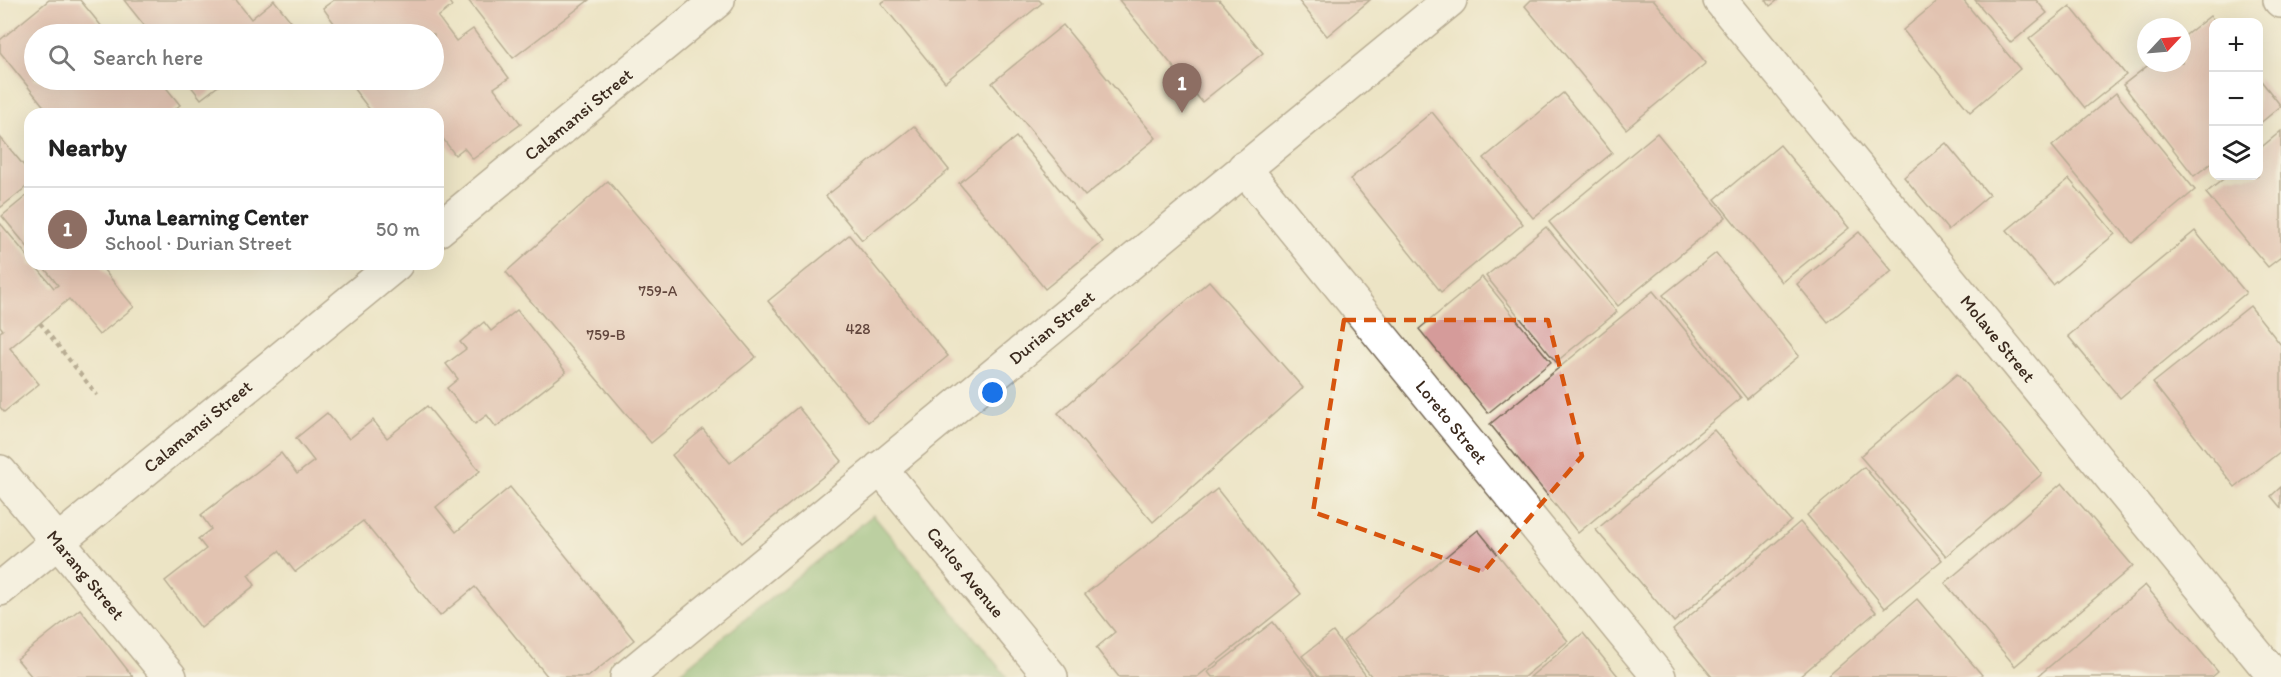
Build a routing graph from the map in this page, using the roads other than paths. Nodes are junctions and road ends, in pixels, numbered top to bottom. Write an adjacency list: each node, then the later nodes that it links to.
1 (718, 0): 5 (street, Calamansi Street)
2 (1450, 0): 4 (street, Durian Street)
3 (1720, 0): 15 (street, Molave Street)
4 (1244, 168): 7 (street, Durian Street); 14 (street, Loreto Street)
5 (444, 225)
6 (389, 270): 9 (street, Calamansi Street)
7 (880, 468): 12 (street, Durian Street); 13 (street, Carlos Avenue)
8 (0, 472): 9 (street, Marang Street)
9 (58, 542): 10 (street, Calamansi Street); 11 (street, Marang Street)
10 (0, 589)
11 (170, 677)
12 (627, 677)
13 (1051, 677)
14 (1659, 677)
15 (2275, 677)

